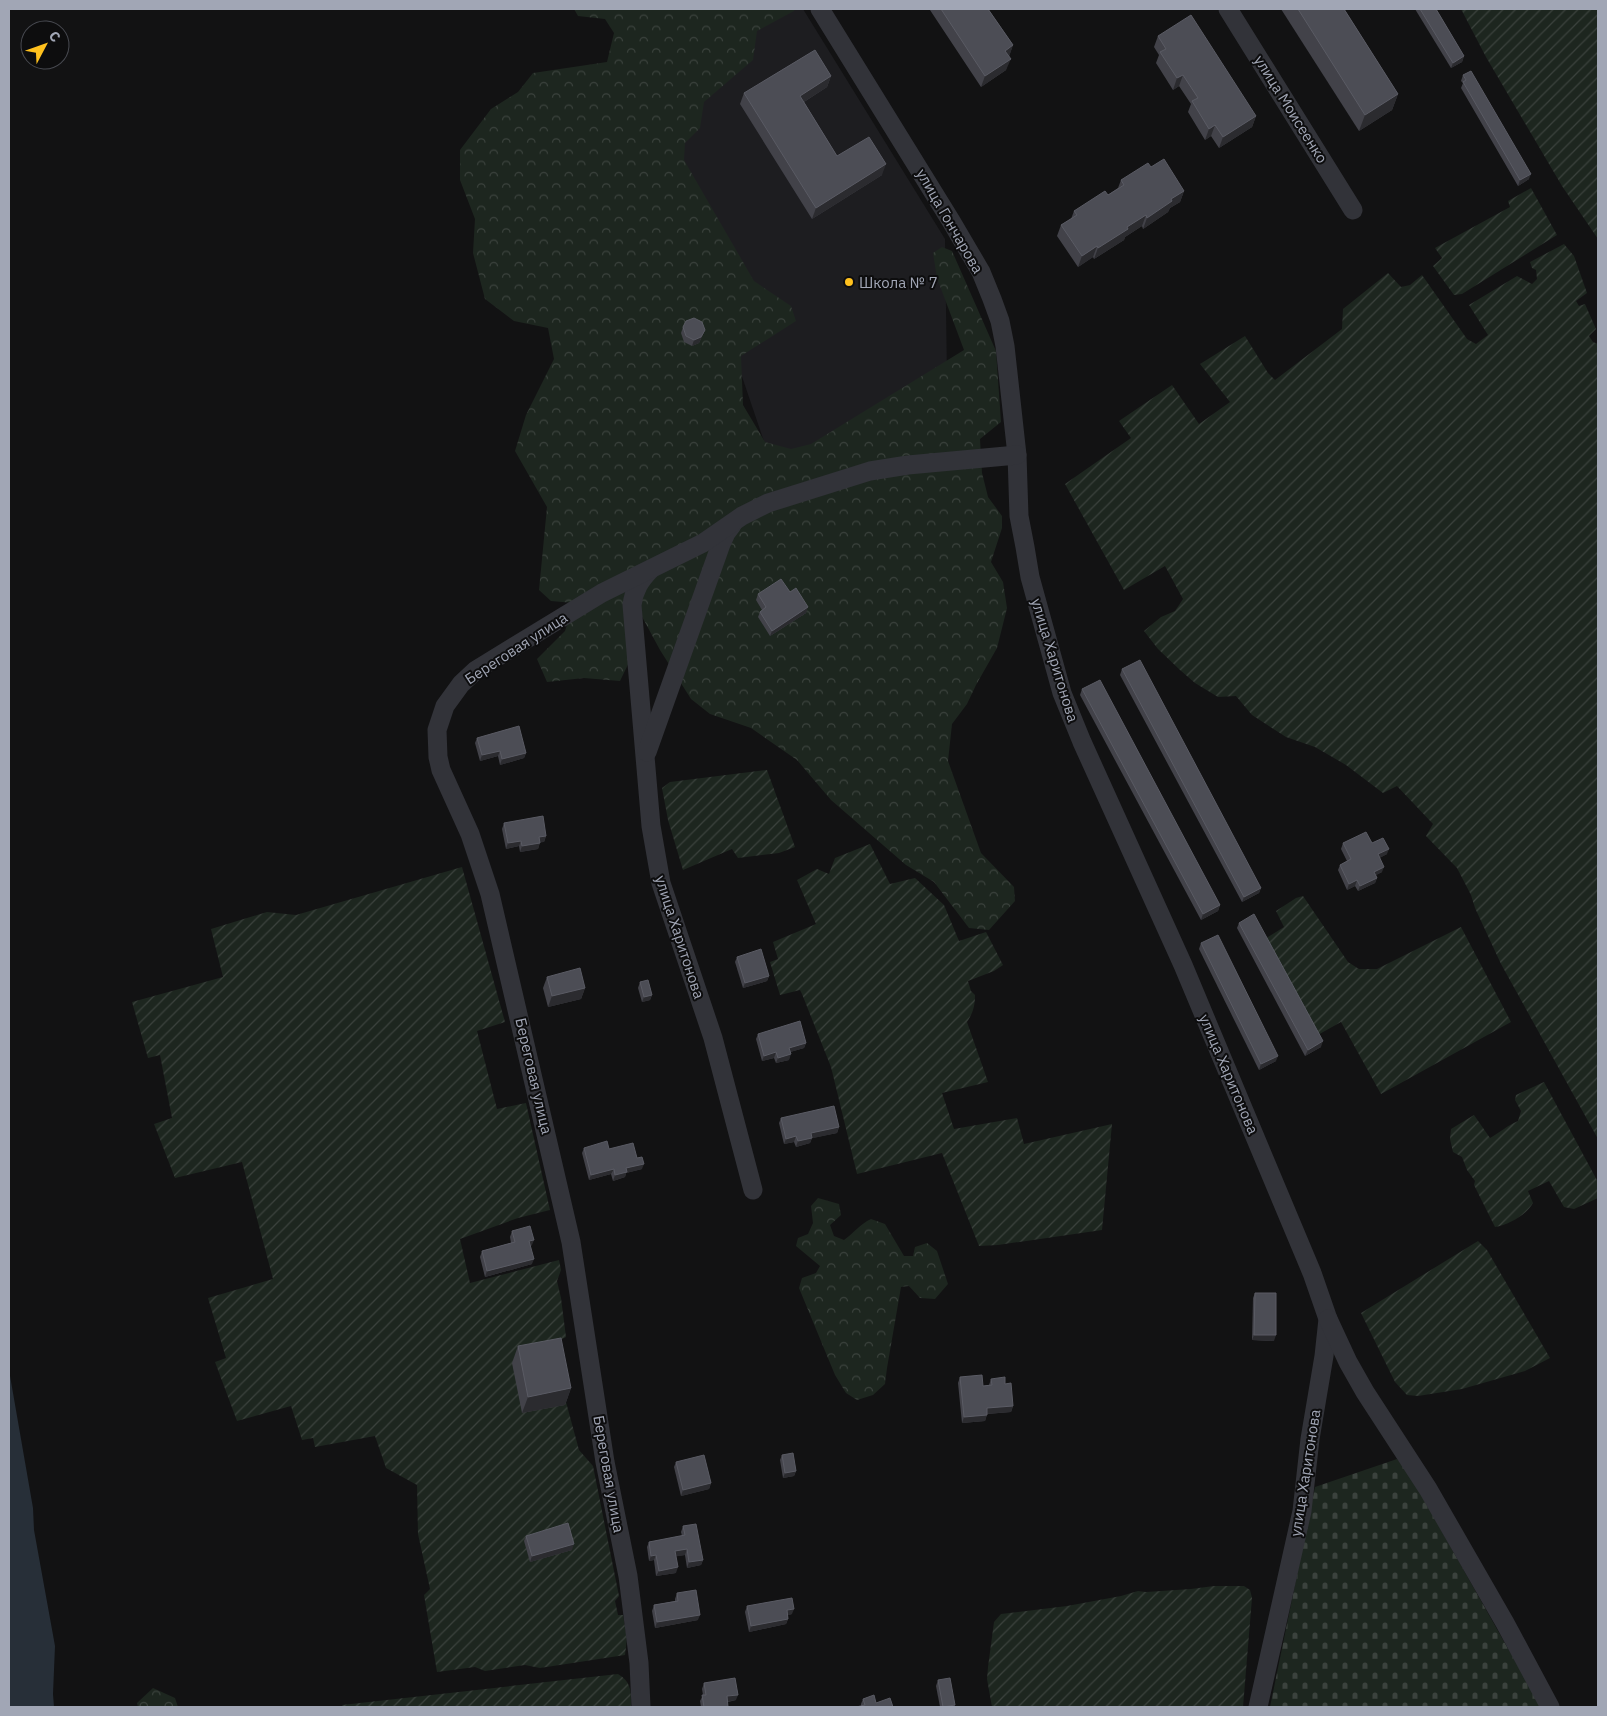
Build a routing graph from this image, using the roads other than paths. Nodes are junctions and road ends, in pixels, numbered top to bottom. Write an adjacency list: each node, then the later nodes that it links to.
1 (820, 9): 4 (street, улица Гончарова)
2 (1228, 9): 3 (street, улица Моисеенко)
3 (1353, 210)
4 (1017, 455): 5 (street, Береговая улица); 9 (street, улица Харитонова)
5 (733, 523): 6 (street, Береговая улица); 7 (street)
6 (654, 566): 7 (street, улица Харитонова); 10 (street, Береговая улица)
7 (645, 758): 8 (street, улица Харитонова)
8 (753, 1190)
9 (1328, 1319): 11 (street, улица Харитонова); 12 (street)
10 (641, 1707)
11 (1258, 1707)
12 (1550, 1707)

